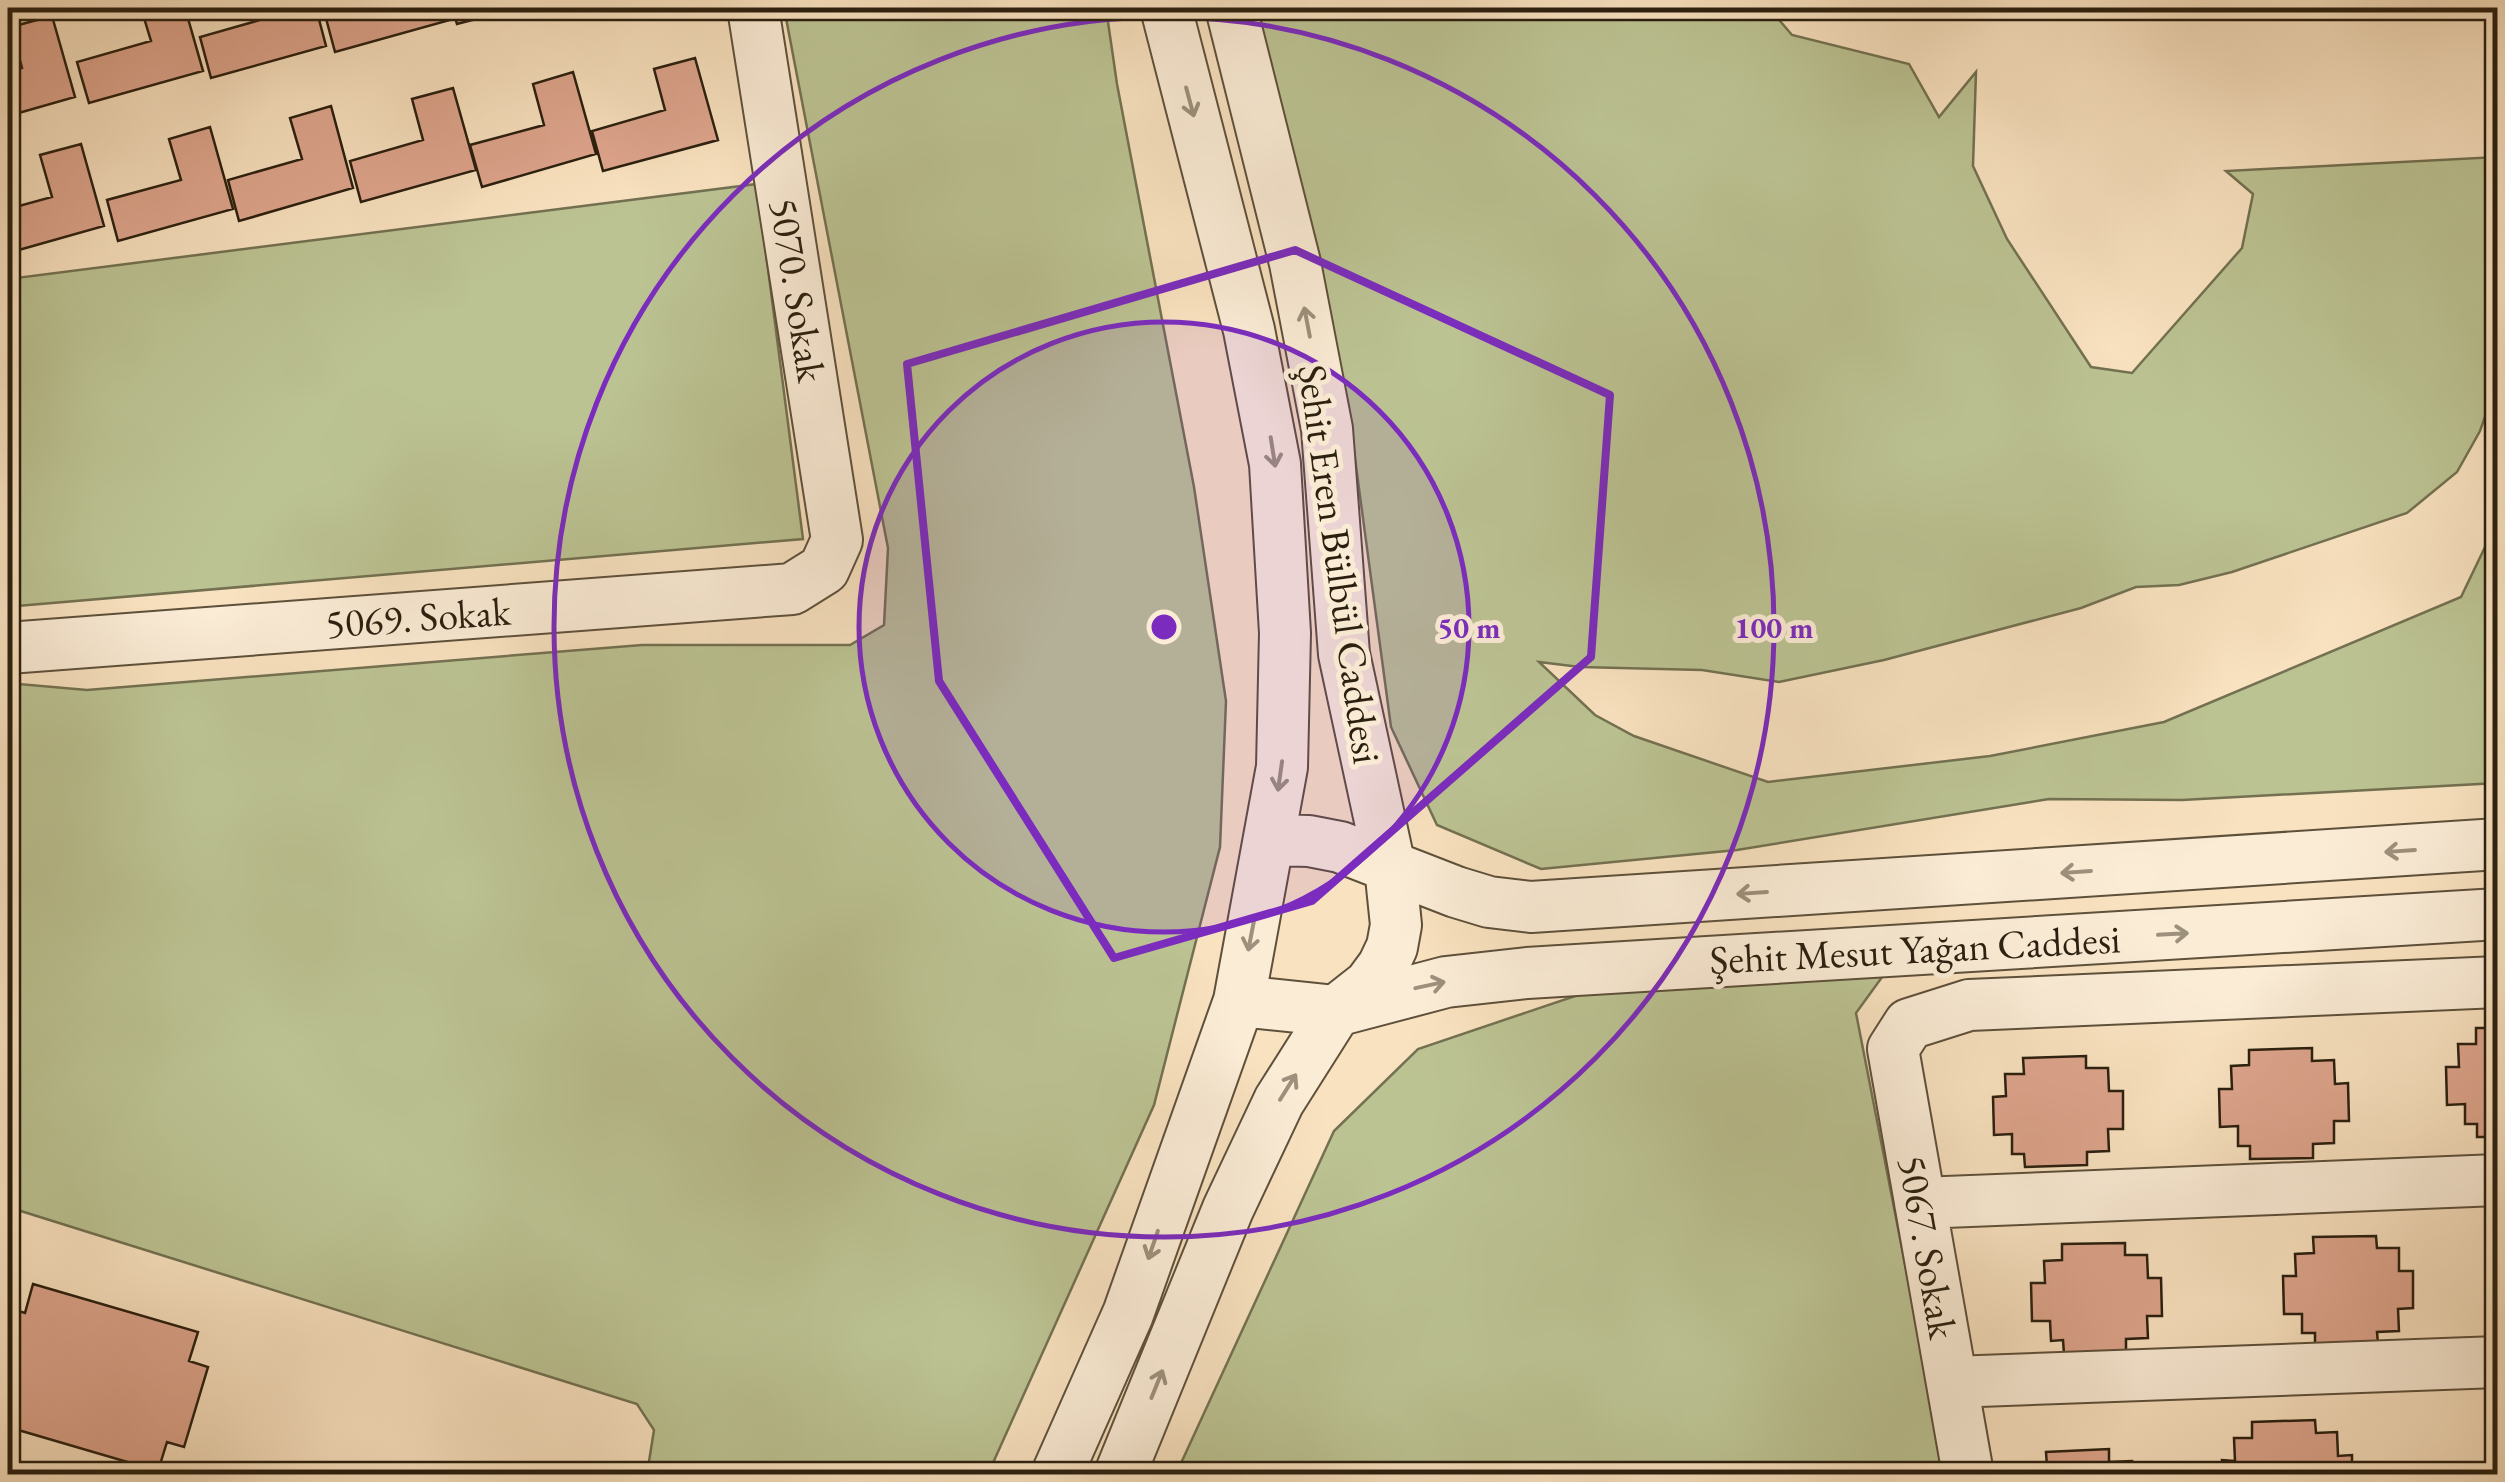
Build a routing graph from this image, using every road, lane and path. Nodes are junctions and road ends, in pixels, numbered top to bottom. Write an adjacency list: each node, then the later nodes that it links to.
1 (754, 8): 4 (street, 5070. Sokak)
2 (1166, 8): 6 (street, Şehit Eren Bülbül Caddesi, one-way to 6)
3 (1231, 8): 8 (street, Şehit Eren Bülbül Caddesi, one-way to 3)
4 (824, 569): 5 (street, 5069. Sokak)
5 (8, 648)
6 (1270, 840): 8 (street, Şehit Mesut Yağan Caddesi); 11 (street, Şehit Eren Bülbül Caddesi, one-way to 11)
7 (2498, 844): 8 (street, Şehit Mesut Yağan Caddesi, one-way to 8)
8 (1390, 867): 12 (street, Şehit Eren Bülbül Caddesi)
9 (2498, 914): 12 (street, Şehit Mesut Yağan Caddesi, one-way to 9)
10 (2498, 982): 14 (street, 5067. Sokak)
11 (1239, 1002): 12 (street); 17 (street, Şehit Eren Bülbül Caddesi, one-way to 17)
12 (1336, 1011): 18 (street, Şehit Eren Bülbül Caddesi, one-way to 12)
13 (2498, 1180): 14 (street)
14 (1920, 1203): 16 (street, 5067. Sokak)
15 (2498, 1362): 16 (street)
16 (1952, 1382): 19 (street, 5067. Sokak)
17 (1057, 1474)
18 (1120, 1474)
19 (1968, 1474)

